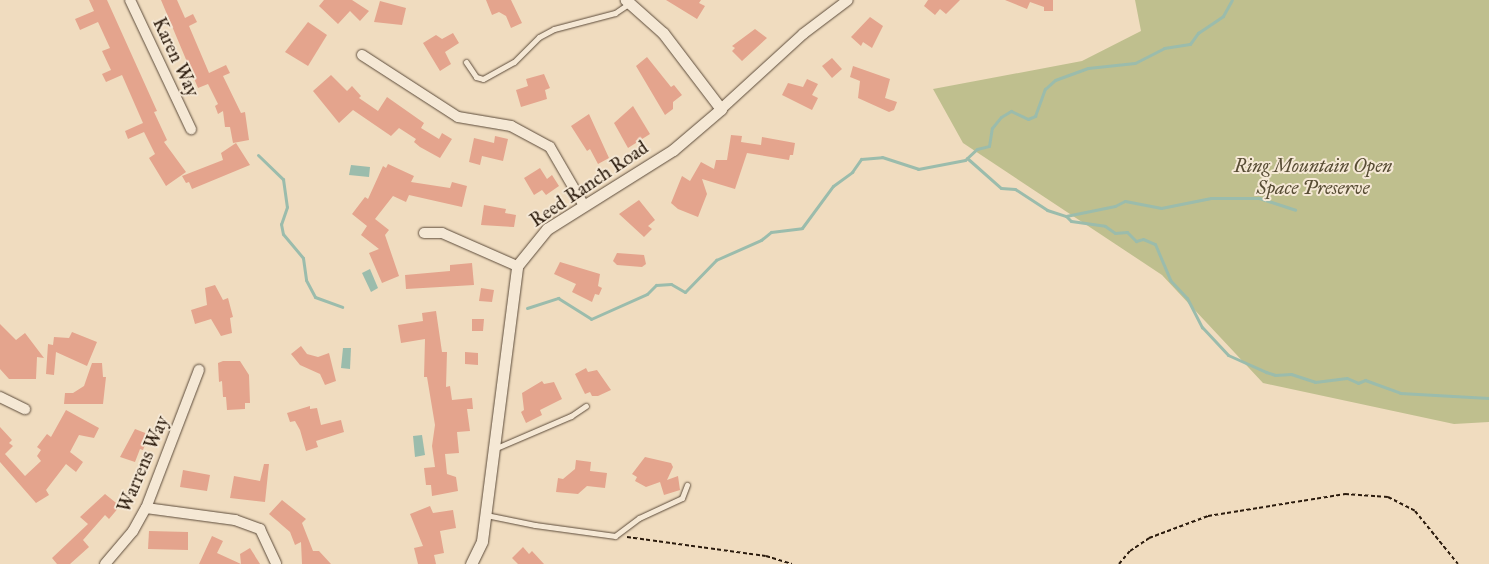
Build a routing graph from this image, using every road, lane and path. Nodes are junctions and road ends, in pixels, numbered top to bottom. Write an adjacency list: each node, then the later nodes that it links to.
1 (130, 0): 7 (street, Karen Way)
2 (848, 0): 6 (street, Reed Ranch Road)
3 (628, 2): 5 (lane); 6 (street)
4 (362, 55): 8 (street)
5 (466, 62)
6 (721, 110): 8 (street, Reed Ranch Road)
7 (191, 129)
8 (583, 204): 10 (street, Reed Ranch Road)
9 (424, 233): 10 (street)
10 (517, 266): 15 (street)
11 (199, 370): 17 (street, Warrens Way)
12 (0, 397): 14 (street)
13 (586, 406): 15 (lane)
14 (25, 410)
15 (494, 449): 18 (street)
16 (687, 485): 19 (lane)
17 (146, 508): 20 (street, Warrens Way); 21 (street)
18 (486, 515): 19 (lane); 22 (street)
19 (615, 536): 23 (path)
20 (104, 564)
21 (276, 564)
22 (471, 564)
23 (792, 564)
24 (1119, 564): 25 (path)
25 (1458, 564)

